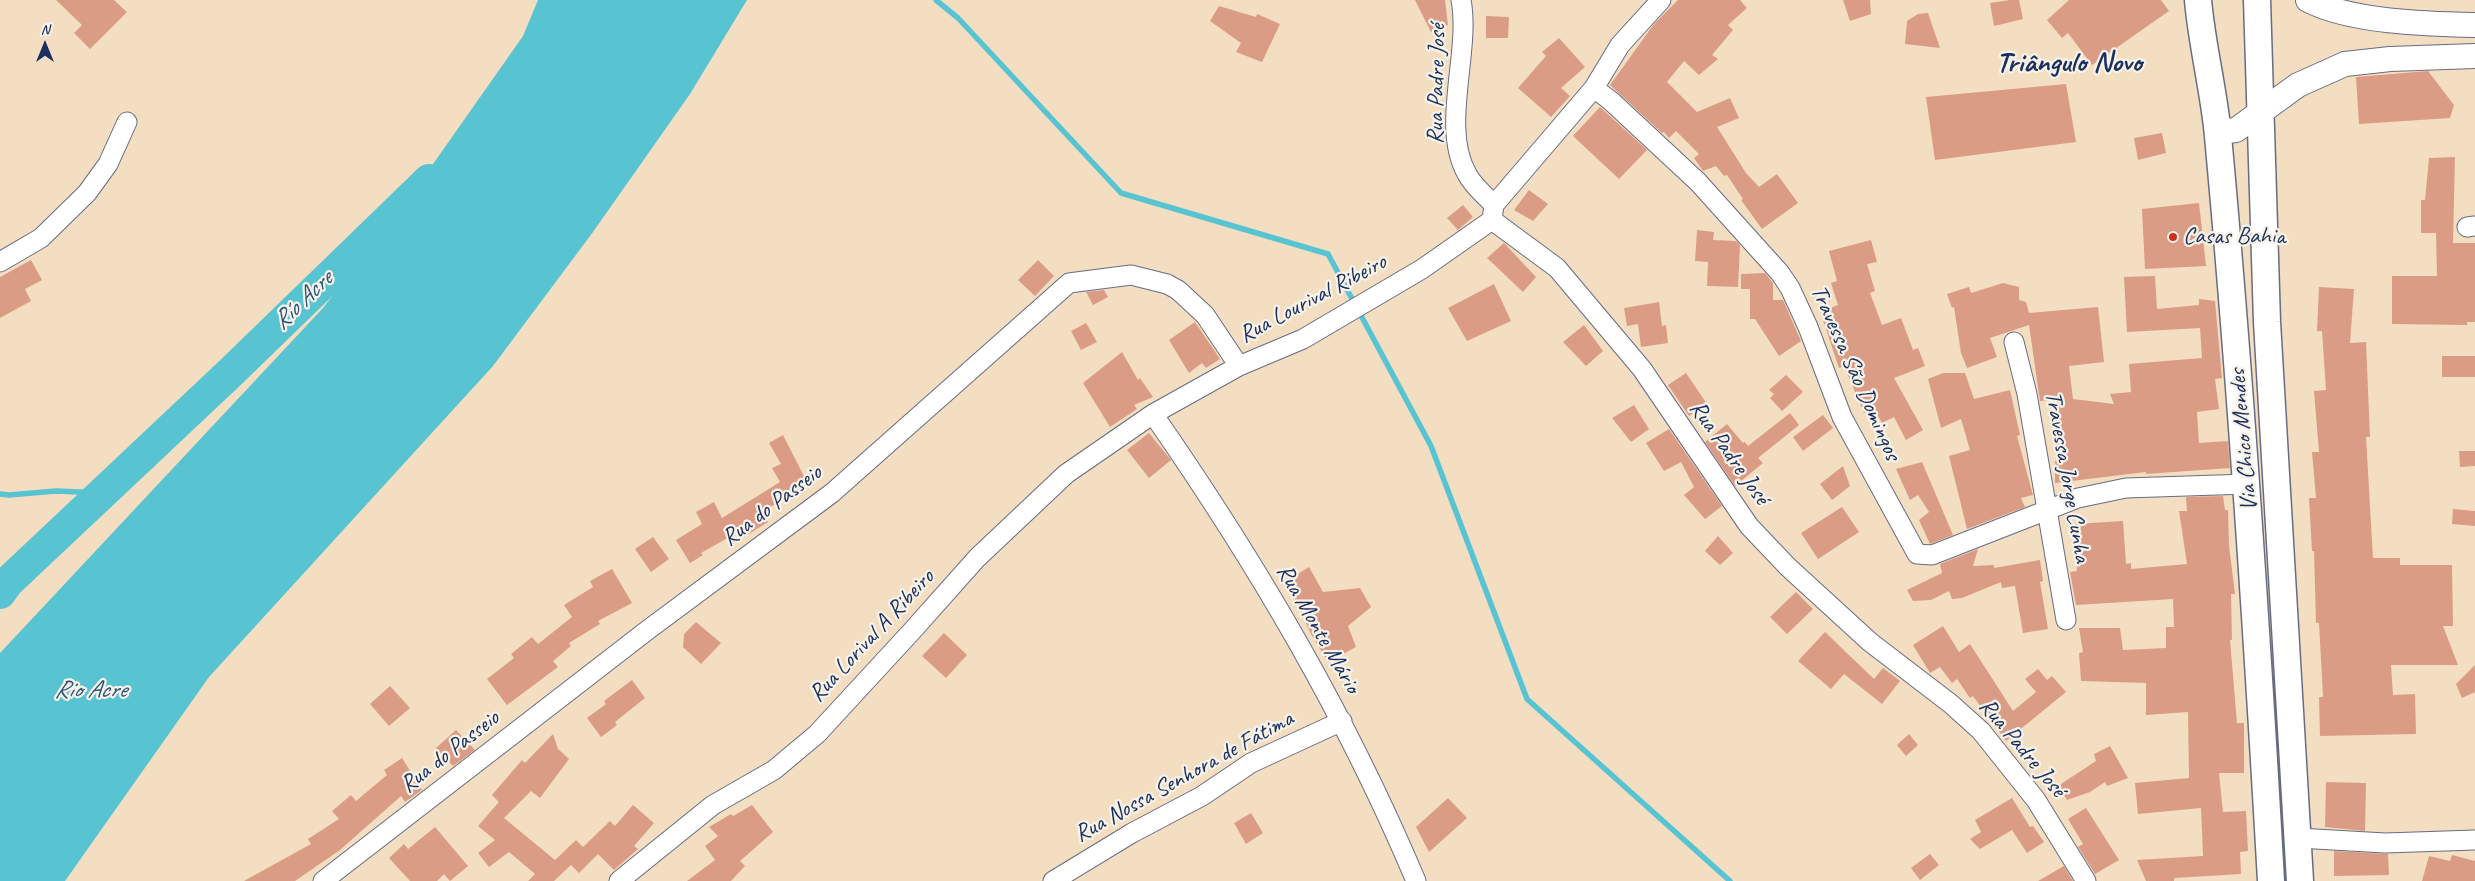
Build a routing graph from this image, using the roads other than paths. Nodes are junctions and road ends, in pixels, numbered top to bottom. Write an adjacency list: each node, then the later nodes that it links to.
1 (1461, 0): 12 (street, Rua Padre José)
2 (1661, 0): 8 (street, Rua Lourival Ribeiro)
3 (2198, 0): 11 (main road, Via Chico Mendes)
4 (2257, 0): 9 (main road, Via Chico Mendes)
5 (2308, 0): 6 (street)
6 (2475, 25)
7 (2475, 56): 9 (street)
8 (1594, 88): 12 (street, Rua Lourival Ribeiro); 18 (street, Travessa São Domingos)
9 (2260, 113): 11 (street); 21 (main road, Via Chico Mendes)
10 (127, 122): 13 (street)
11 (2218, 132): 17 (main road, Via Chico Mendes)
12 (1493, 213): 15 (street, Rua Lourival Ribeiro); 27 (street, Rua Padre José)
13 (0, 262)
14 (2014, 342): 18 (street, Travessa Jorge Cunha)
15 (1240, 366): 16 (street, Rua Lourival Ribeiro); 23 (street, Rua do Passeio)
16 (1154, 414): 20 (street, Rua Monte Mário); 24 (street, Rua Lorival A Ribeiro)
17 (2248, 484): 18 (street, Travessa São Domingos); 28 (main road, Via Chico Mendes)
18 (2048, 509): 19 (street, Travessa Jorge Cunha)
19 (2066, 620)
20 (1342, 721): 25 (street, Rua Nossa Senhora de Fátima); 26 (street, Rua Monte Mário)
21 (2298, 838): 22 (street); 29 (main road, Via Chico Mendes)
22 (2475, 840)
23 (323, 881)
24 (619, 881)
25 (1053, 881)
26 (1416, 881)
27 (2086, 881)
28 (2271, 881)
29 (2300, 881)

